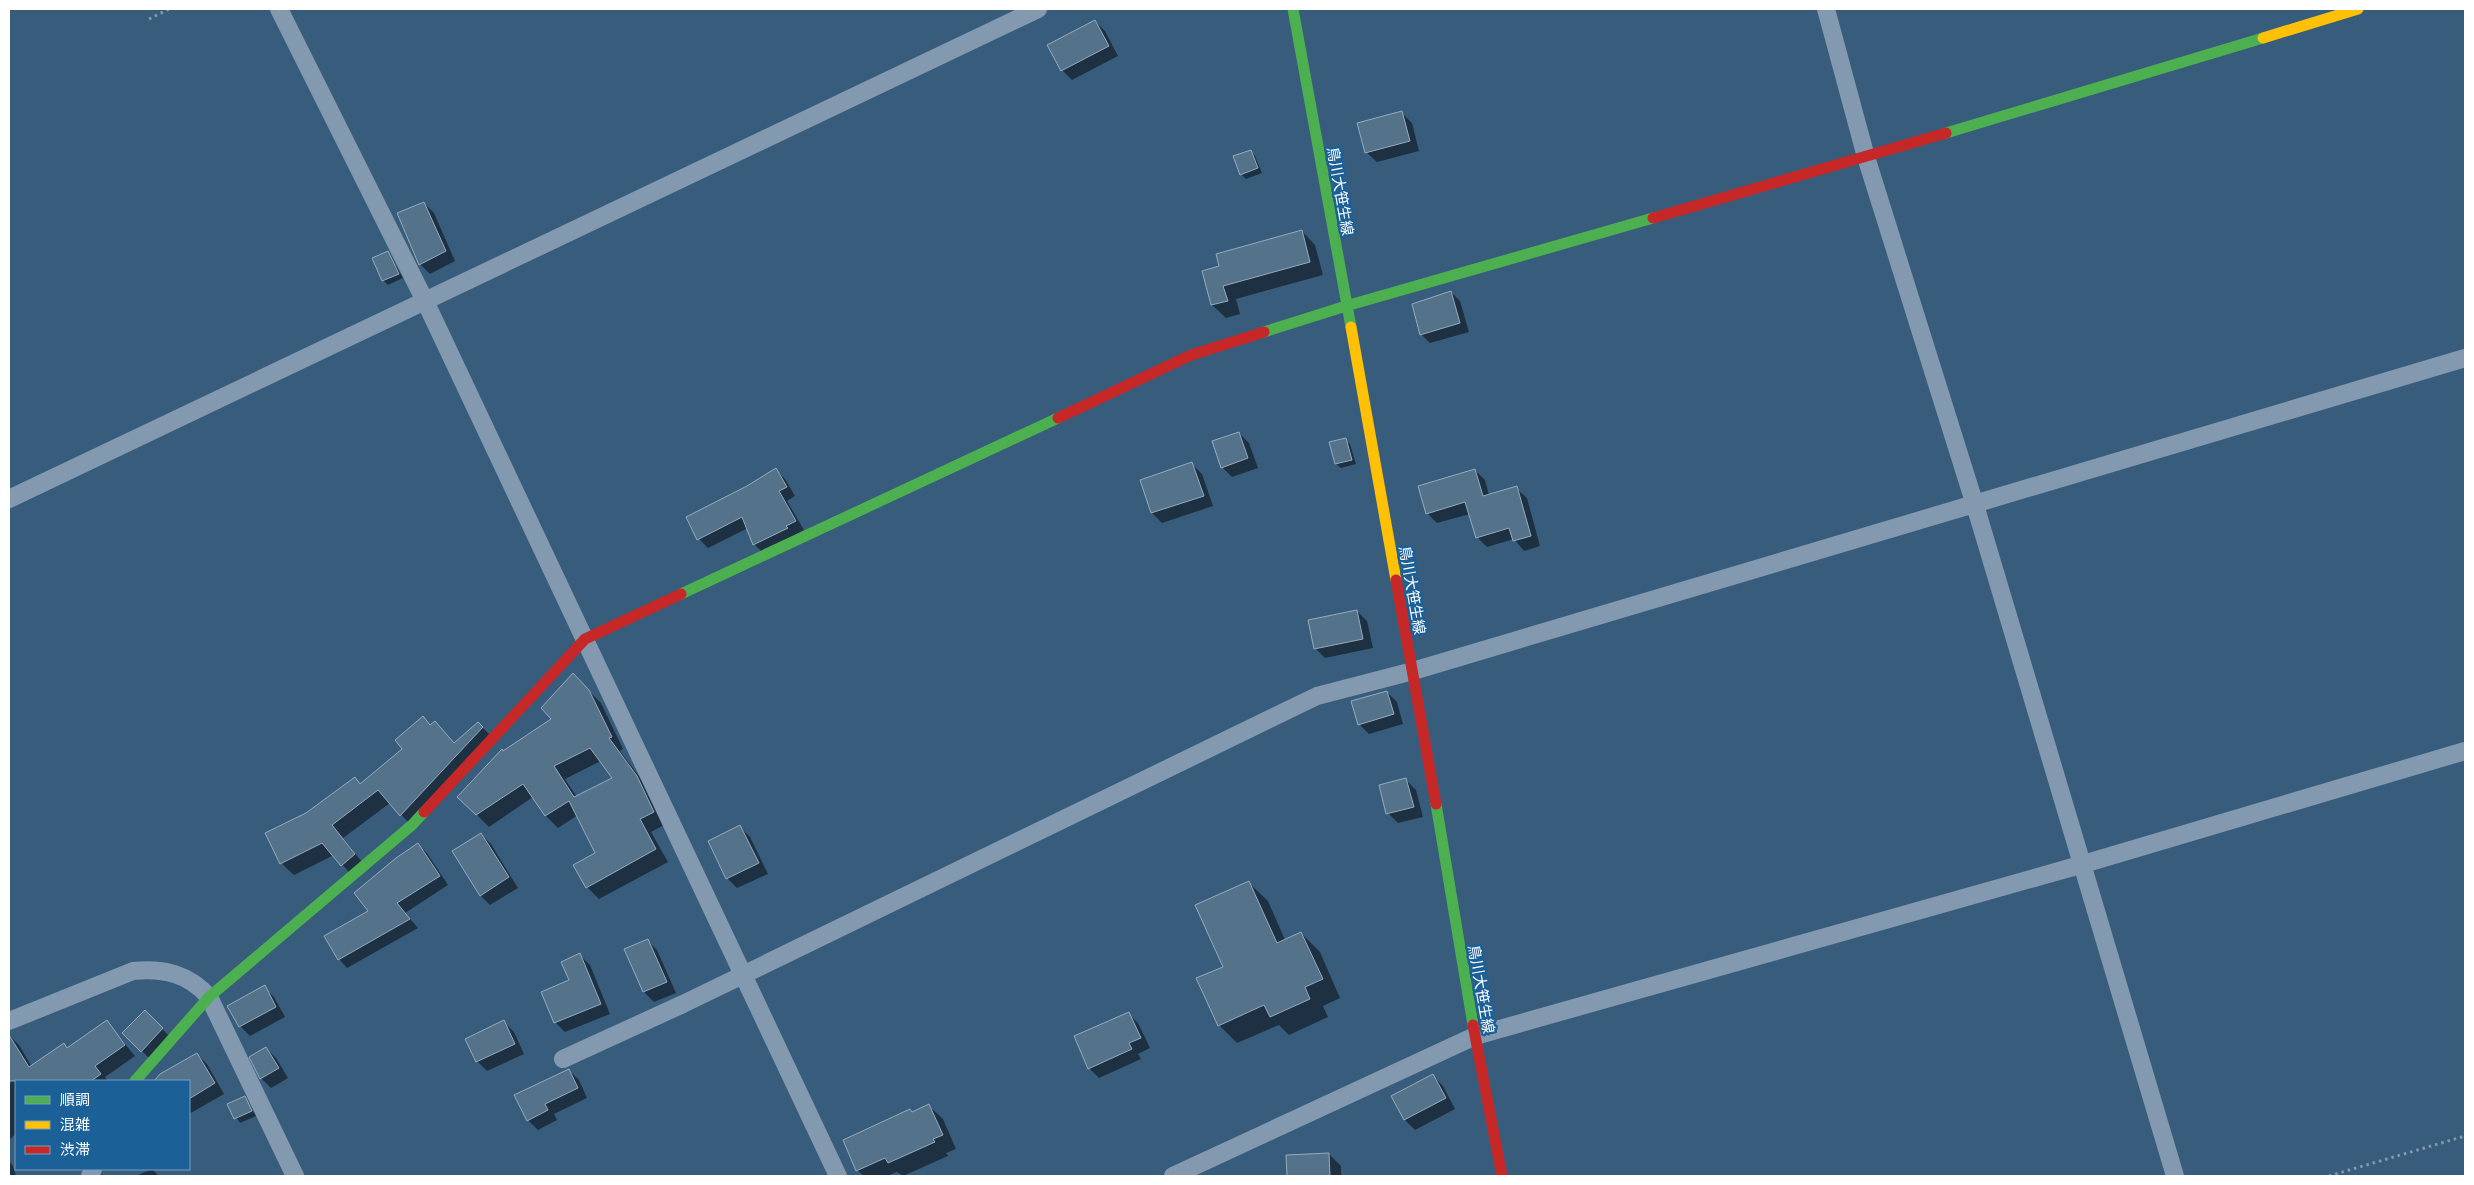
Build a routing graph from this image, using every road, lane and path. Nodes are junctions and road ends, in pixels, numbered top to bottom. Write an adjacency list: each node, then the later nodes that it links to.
1 (169, 9): 7 (path)
2 (279, 9): 9 (street)
3 (1038, 9): 9 (street)
4 (1293, 9): 10 (street, 鳥川大笹生線)
5 (1826, 9): 8 (street)
6 (2358, 9): 8 (street)
7 (149, 19)
8 (1866, 157): 10 (street); 13 (street)
9 (426, 303): 12 (street); 14 (street)
10 (1346, 306): 14 (street); 15 (street, 鳥川大笹生線)
11 (2465, 358): 13 (street)
12 (9, 500)
13 (1975, 505): 15 (street); 17 (street)
14 (585, 639): 18 (street); 19 (street)
15 (1413, 671): 18 (street); 21 (street, 鳥川大笹生線)
16 (2465, 751): 17 (street)
17 (2080, 865): 21 (street); 29 (street)
18 (744, 974): 22 (street); 26 (street)
19 (209, 997): 20 (street); 23 (street); 25 (street)
20 (9, 1022)
21 (1475, 1036): 27 (street); 28 (street, 鳥川大笹生線)
22 (562, 1059)
23 (136, 1080)
24 (2465, 1136): 30 (path)
25 (295, 1176)
26 (838, 1176)
27 (1173, 1176)
28 (1502, 1176)
29 (2174, 1176)
30 (2329, 1176)

